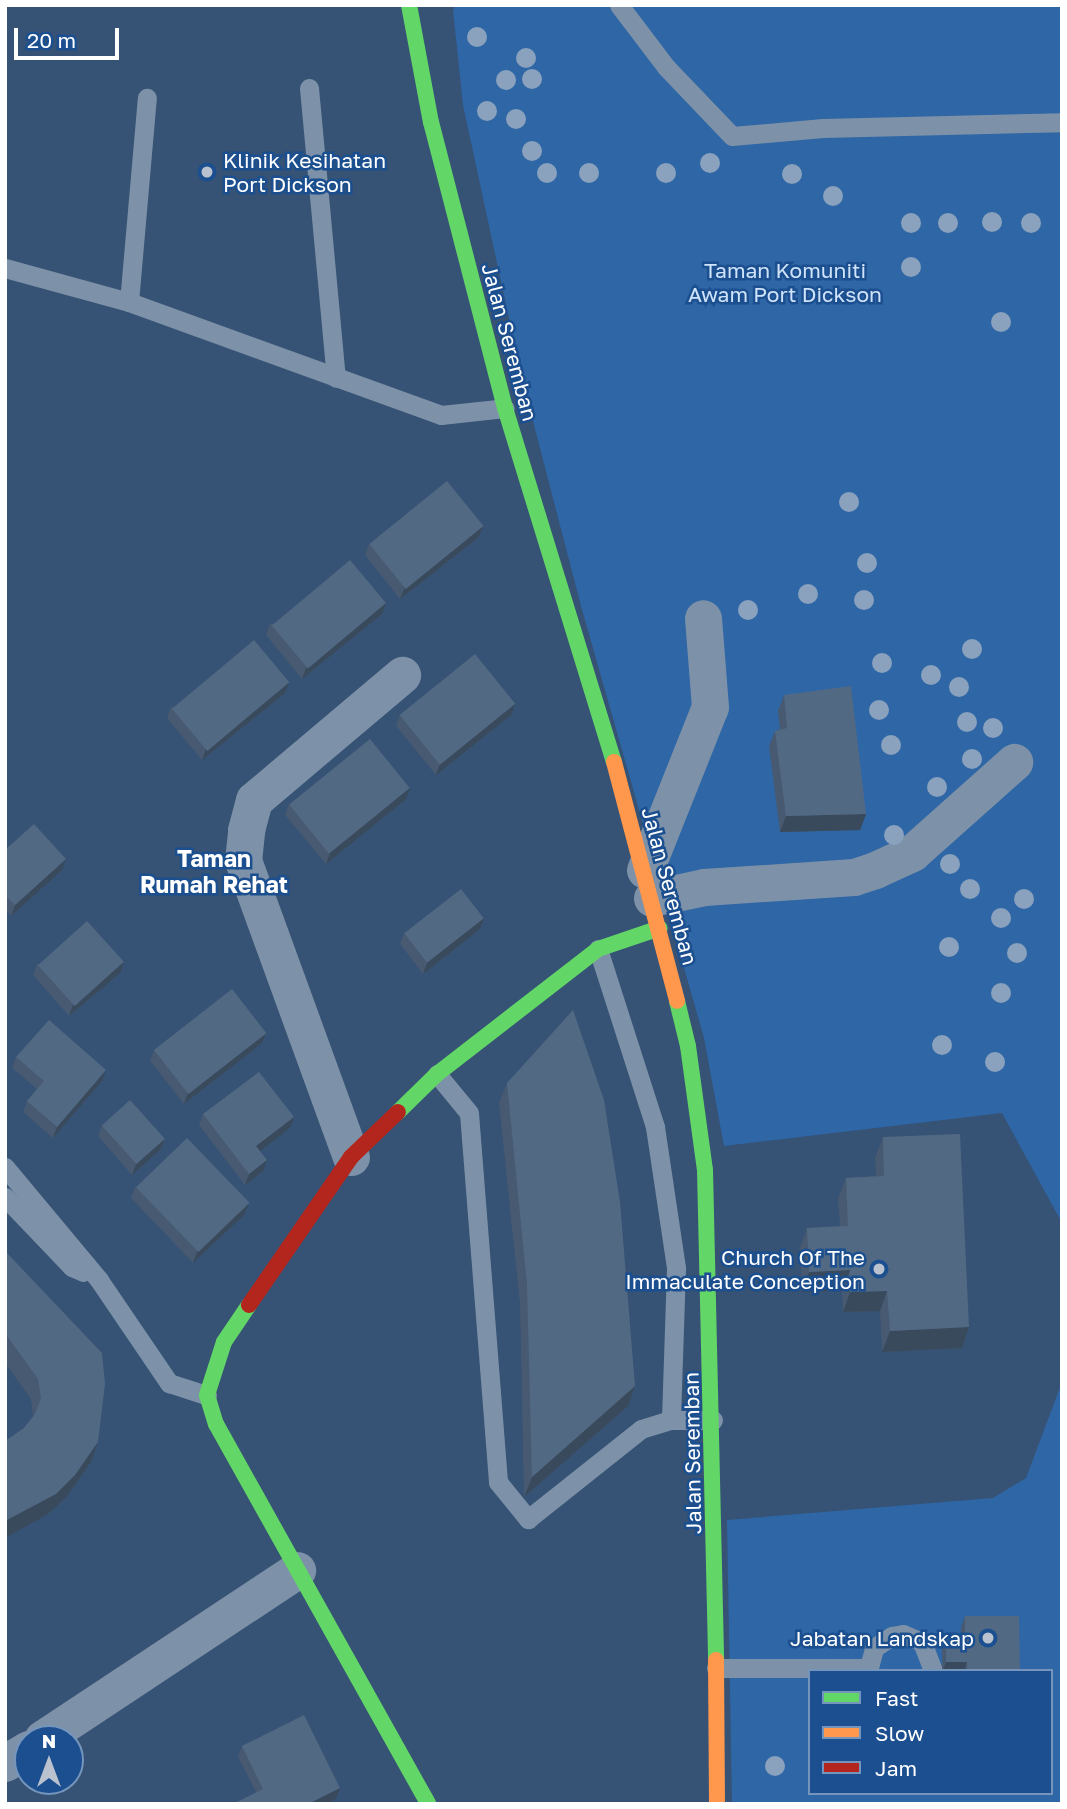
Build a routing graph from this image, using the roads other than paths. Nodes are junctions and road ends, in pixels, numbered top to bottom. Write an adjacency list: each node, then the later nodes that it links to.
1 (409, 5): 9 (main road, Jalan Seremban)
2 (619, 5): 5 (lane)
3 (309, 88): 8 (lane)
4 (147, 99): 7 (lane)
5 (1062, 122)
6 (5, 268): 7 (lane)
7 (129, 302): 8 (lane)
8 (336, 378): 9 (lane)
9 (505, 408): 13 (main road, Jalan Seremban)
10 (703, 618): 13 (street)
11 (402, 675): 16 (street)
12 (1014, 762): 13 (street)
13 (652, 898): 14 (main road); 22 (main road, Jalan Seremban)
14 (598, 949): 15 (main road); 21 (lane)
15 (437, 1074): 16 (main road); 21 (lane)
16 (351, 1157): 20 (main road)
17 (5, 1167): 19 (lane)
18 (5, 1197): 19 (lane)
19 (99, 1280): 20 (lane)
20 (207, 1395): 23 (main road)
21 (671, 1420): 22 (lane)
22 (713, 1420): 24 (main road, Jalan Seremban)
23 (297, 1570): 27 (street); 28 (main road)
24 (716, 1668): 25 (lane); 29 (main road, Jalan Seremban)
25 (868, 1669): 26 (lane)
26 (932, 1669)
27 (64, 1725)
28 (428, 1804)
29 (716, 1804)

